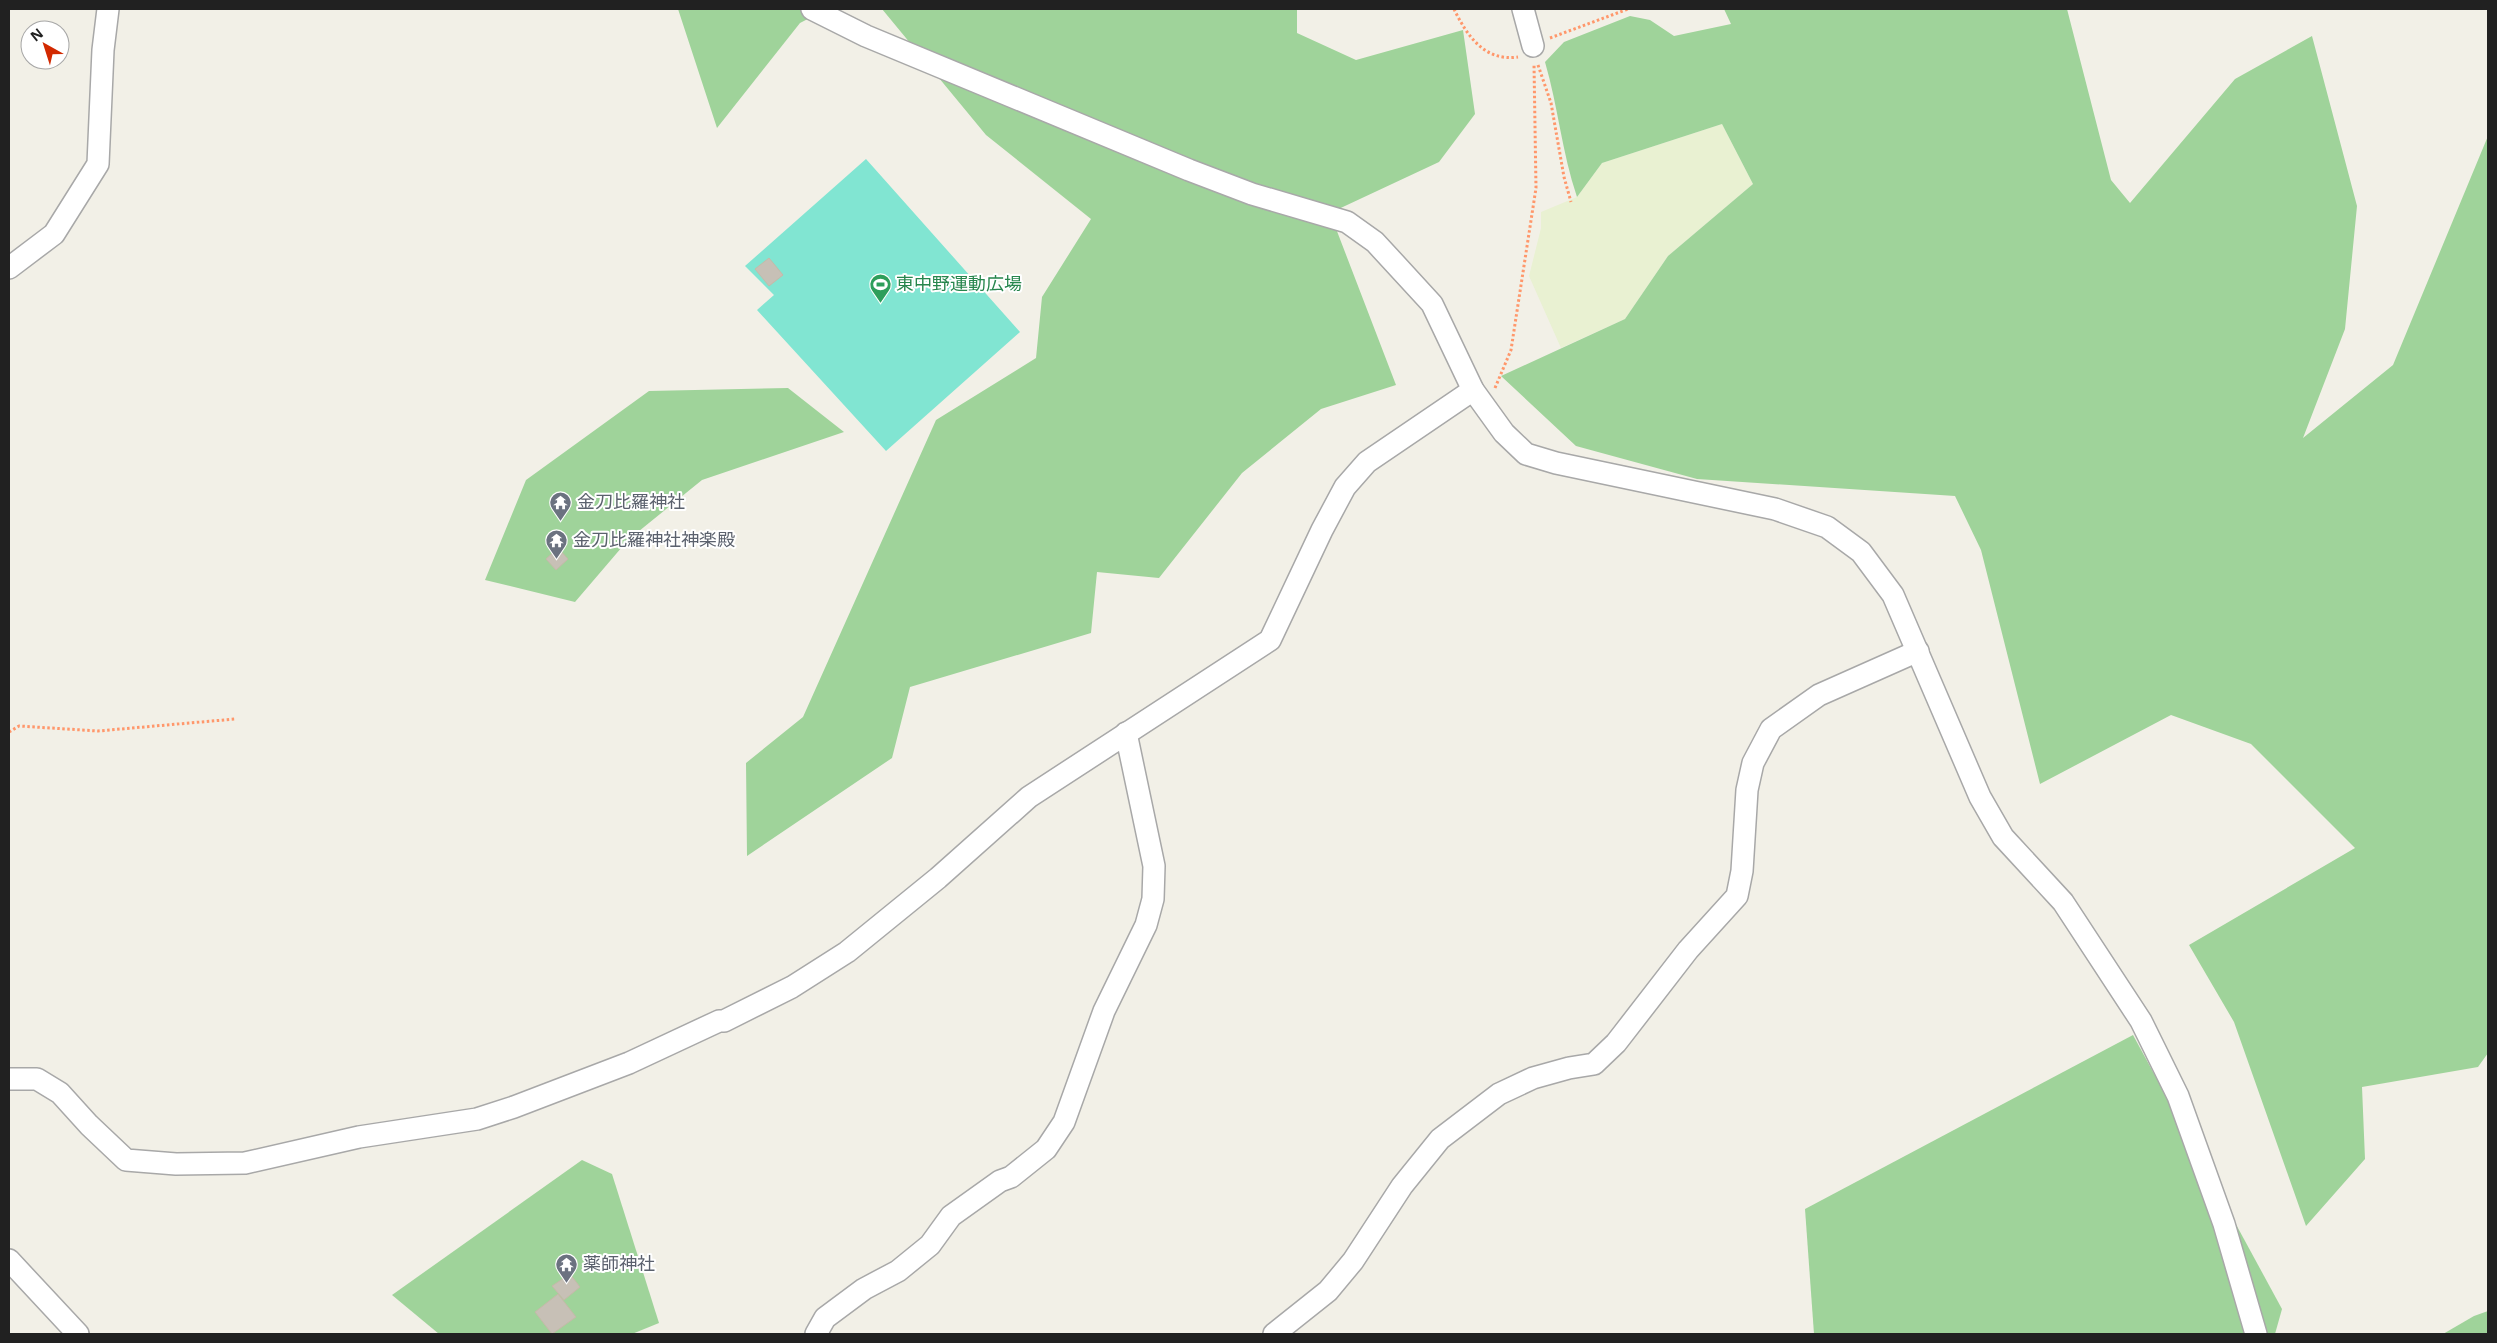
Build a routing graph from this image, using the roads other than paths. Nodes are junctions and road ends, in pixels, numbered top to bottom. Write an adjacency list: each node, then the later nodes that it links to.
1 (108, 9): 5 (street)
2 (812, 9): 6 (street)
3 (1522, 9): 4 (street)
4 (1534, 49)
5 (9, 268)
6 (1472, 390): 7 (street); 8 (street)
7 (1918, 651): 13 (street); 14 (street)
8 (1126, 733): 9 (street); 12 (street)
9 (9, 1080)
10 (9, 1260): 11 (street)
11 (78, 1334)
12 (816, 1334)
13 (1274, 1334)
14 (2256, 1334)

